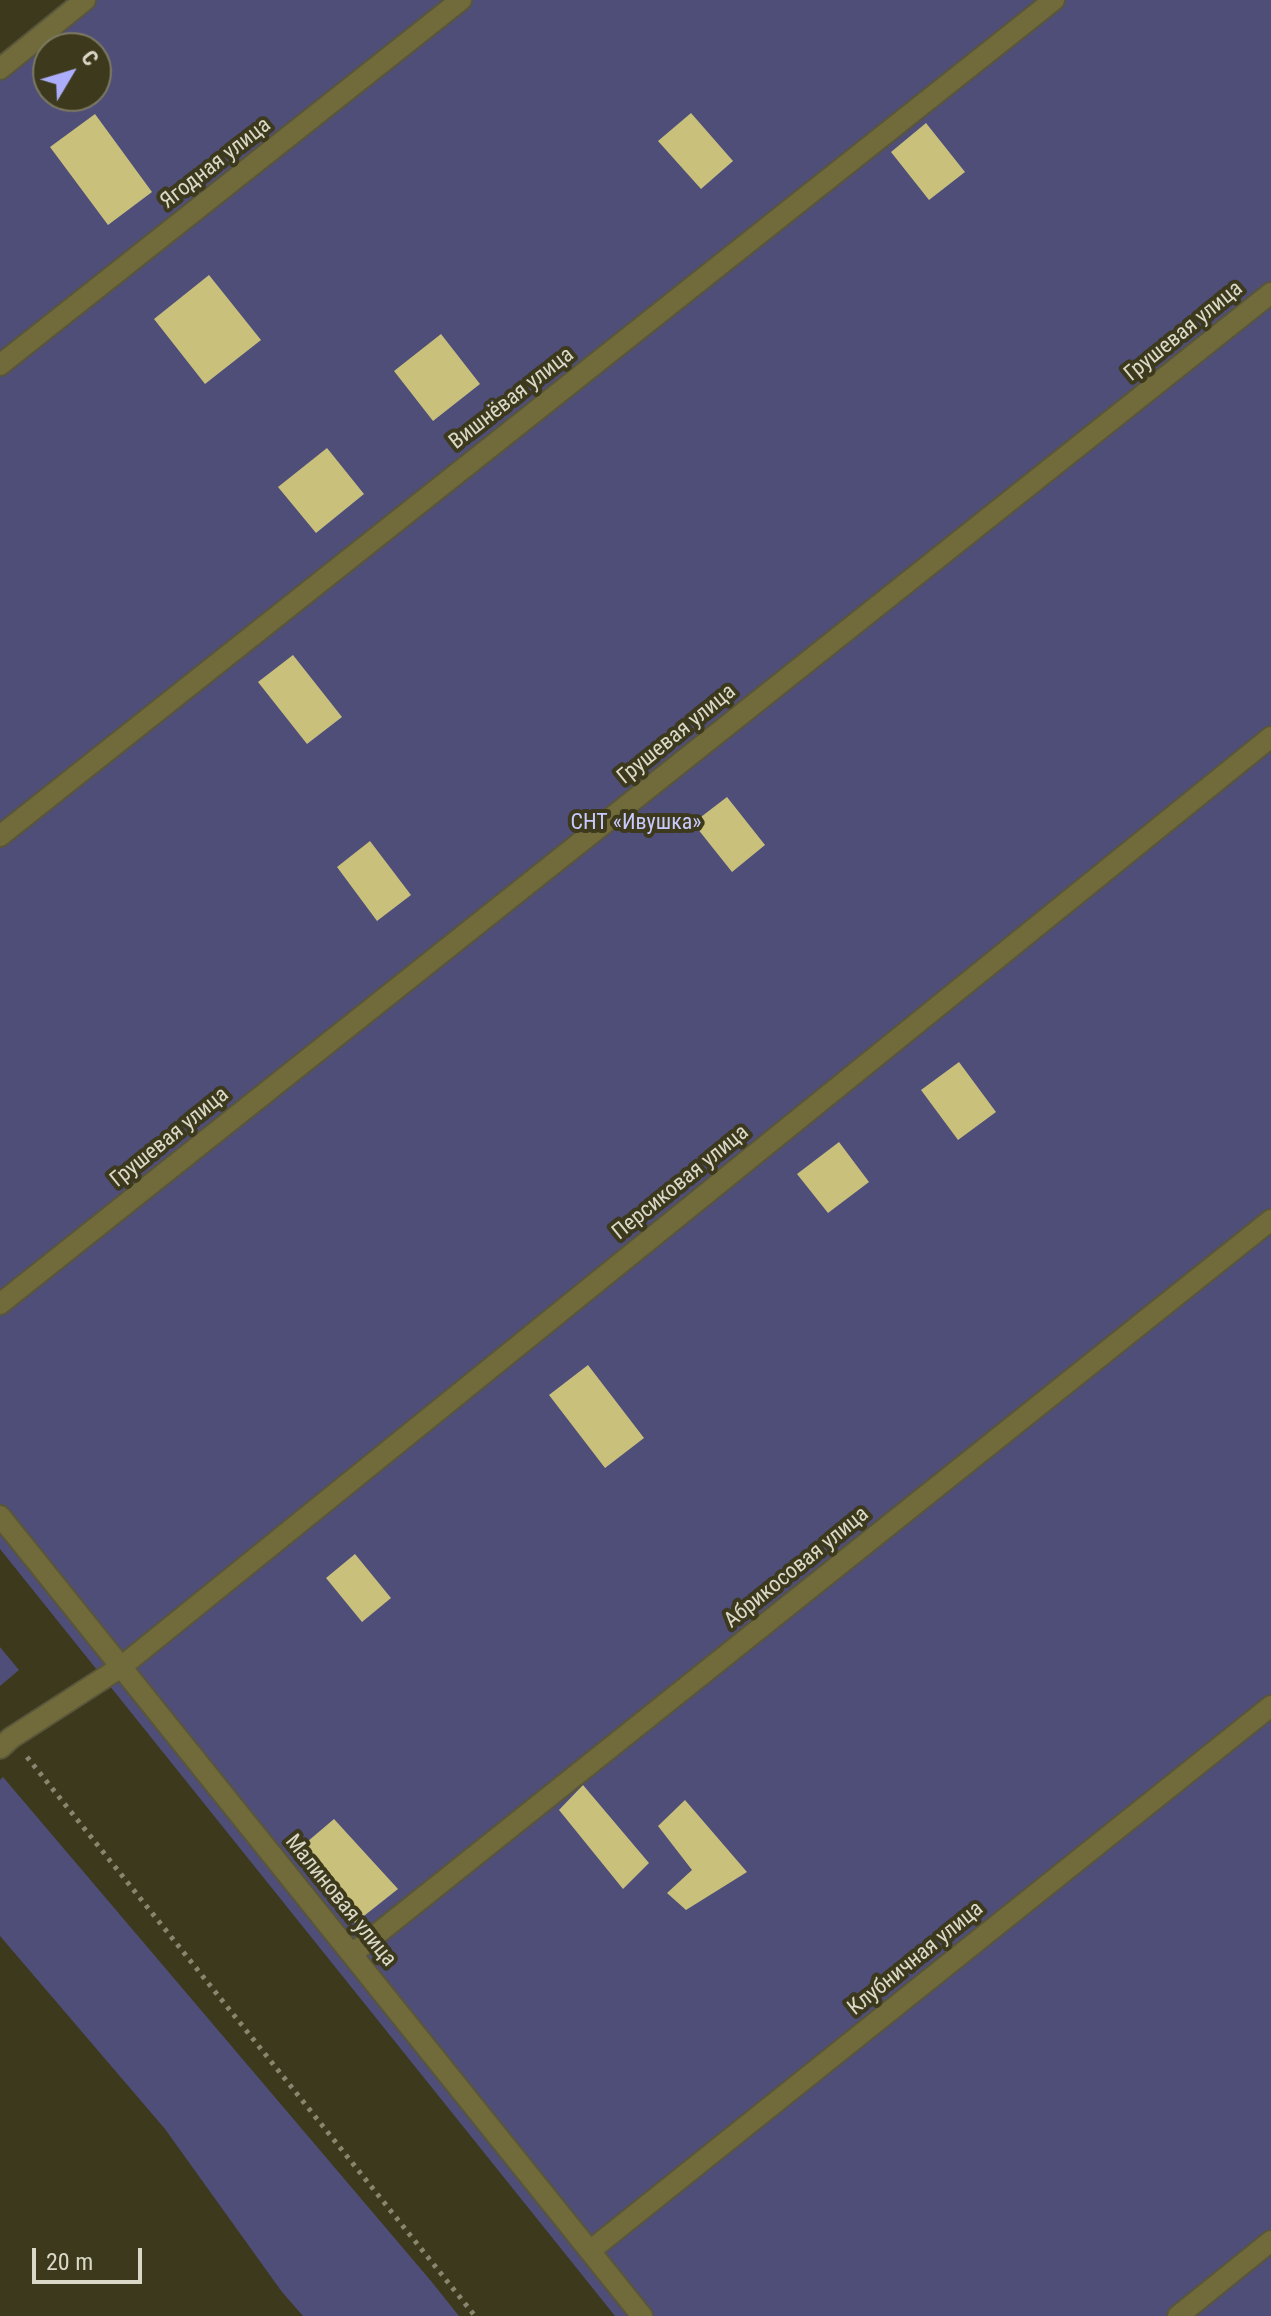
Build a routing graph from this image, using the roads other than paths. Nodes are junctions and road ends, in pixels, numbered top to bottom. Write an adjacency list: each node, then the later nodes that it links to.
1 (85, 0): 4 (street)
2 (461, 0): 6 (street, Ягодная улица)
3 (1054, 0): 8 (street, Вишнёвая улица)
4 (0, 69)
5 (1271, 293): 10 (street, Грушевая улица)
6 (0, 365)
7 (1271, 737): 12 (street, Персиковая улица)
8 (0, 836)
9 (1271, 1220): 15 (street, Абрикосовая улица)
10 (0, 1304)
11 (0, 1516): 12 (street, Малиновая улица)
12 (121, 1667): 14 (street, Персиковая улица); 15 (street, Малиновая улица)
13 (1271, 1706): 17 (street, Клубничная улица)
14 (4, 1737)
15 (352, 1954): 17 (street, Малиновая улица)
16 (1271, 2241): 19 (street)
17 (591, 2250): 18 (street, Малиновая улица)
18 (642, 2316)
19 (1178, 2316)

